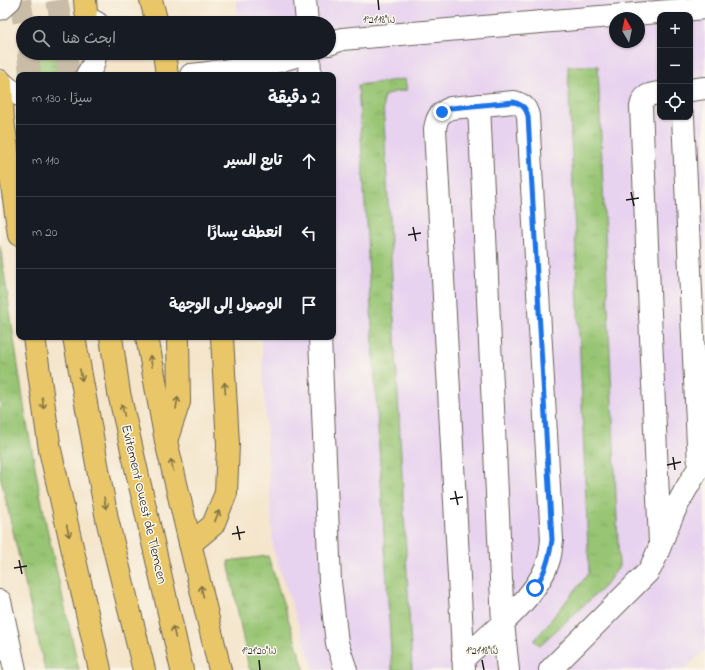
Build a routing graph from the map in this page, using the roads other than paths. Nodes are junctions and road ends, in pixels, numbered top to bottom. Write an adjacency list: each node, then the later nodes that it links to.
1 (10, 0): 5 (street)
2 (151, 0): 8 (main road)
3 (305, 0): 9 (street)
4 (705, 8): 6 (street)
5 (0, 9)
6 (682, 12)
7 (657, 14): 10 (street)
8 (155, 16)
9 (306, 16)
10 (336, 39)
11 (94, 60): 15 (street)
12 (165, 60): 16 (main road)
13 (286, 60): 17 (street)
14 (309, 60): 18 (street)
15 (90, 72)
16 (167, 72)
17 (213, 72)
18 (310, 72)
19 (0, 82): 22 (street); 26 (main road)
20 (705, 88): 21 (street)
21 (693, 90)
22 (16, 93)
23 (657, 94): 36 (street)
24 (479, 105): 39 (street); 39 (street); 40 (street)
25 (684, 120): 35 (street)
26 (16, 213)
27 (34, 340): 42 (main road, one-way to 42)
28 (75, 340): 43 (main road, one-way to 43)
29 (111, 340): 44 (main road, Evitement Ouest de Tlemcen, one-way to 29)
30 (148, 340): 34 (main road, one-way to 30)
31 (178, 340): 34 (main road, one-way to 31)
32 (222, 340): 37 (main road, one-way to 32)
33 (320, 340): 46 (street)
34 (166, 441): 37 (main road, one-way to 34)
35 (702, 463): 36 (street)
36 (660, 543): 48 (street)
37 (190, 544): 45 (main road, one-way to 37)
38 (0, 600): 41 (street)
39 (503, 623): 40 (street); 47 (street)
40 (463, 664)
41 (15, 670)
42 (100, 670)
43 (144, 670)
44 (182, 670)
45 (220, 670)
46 (346, 670)
47 (508, 670)
48 (550, 670)

